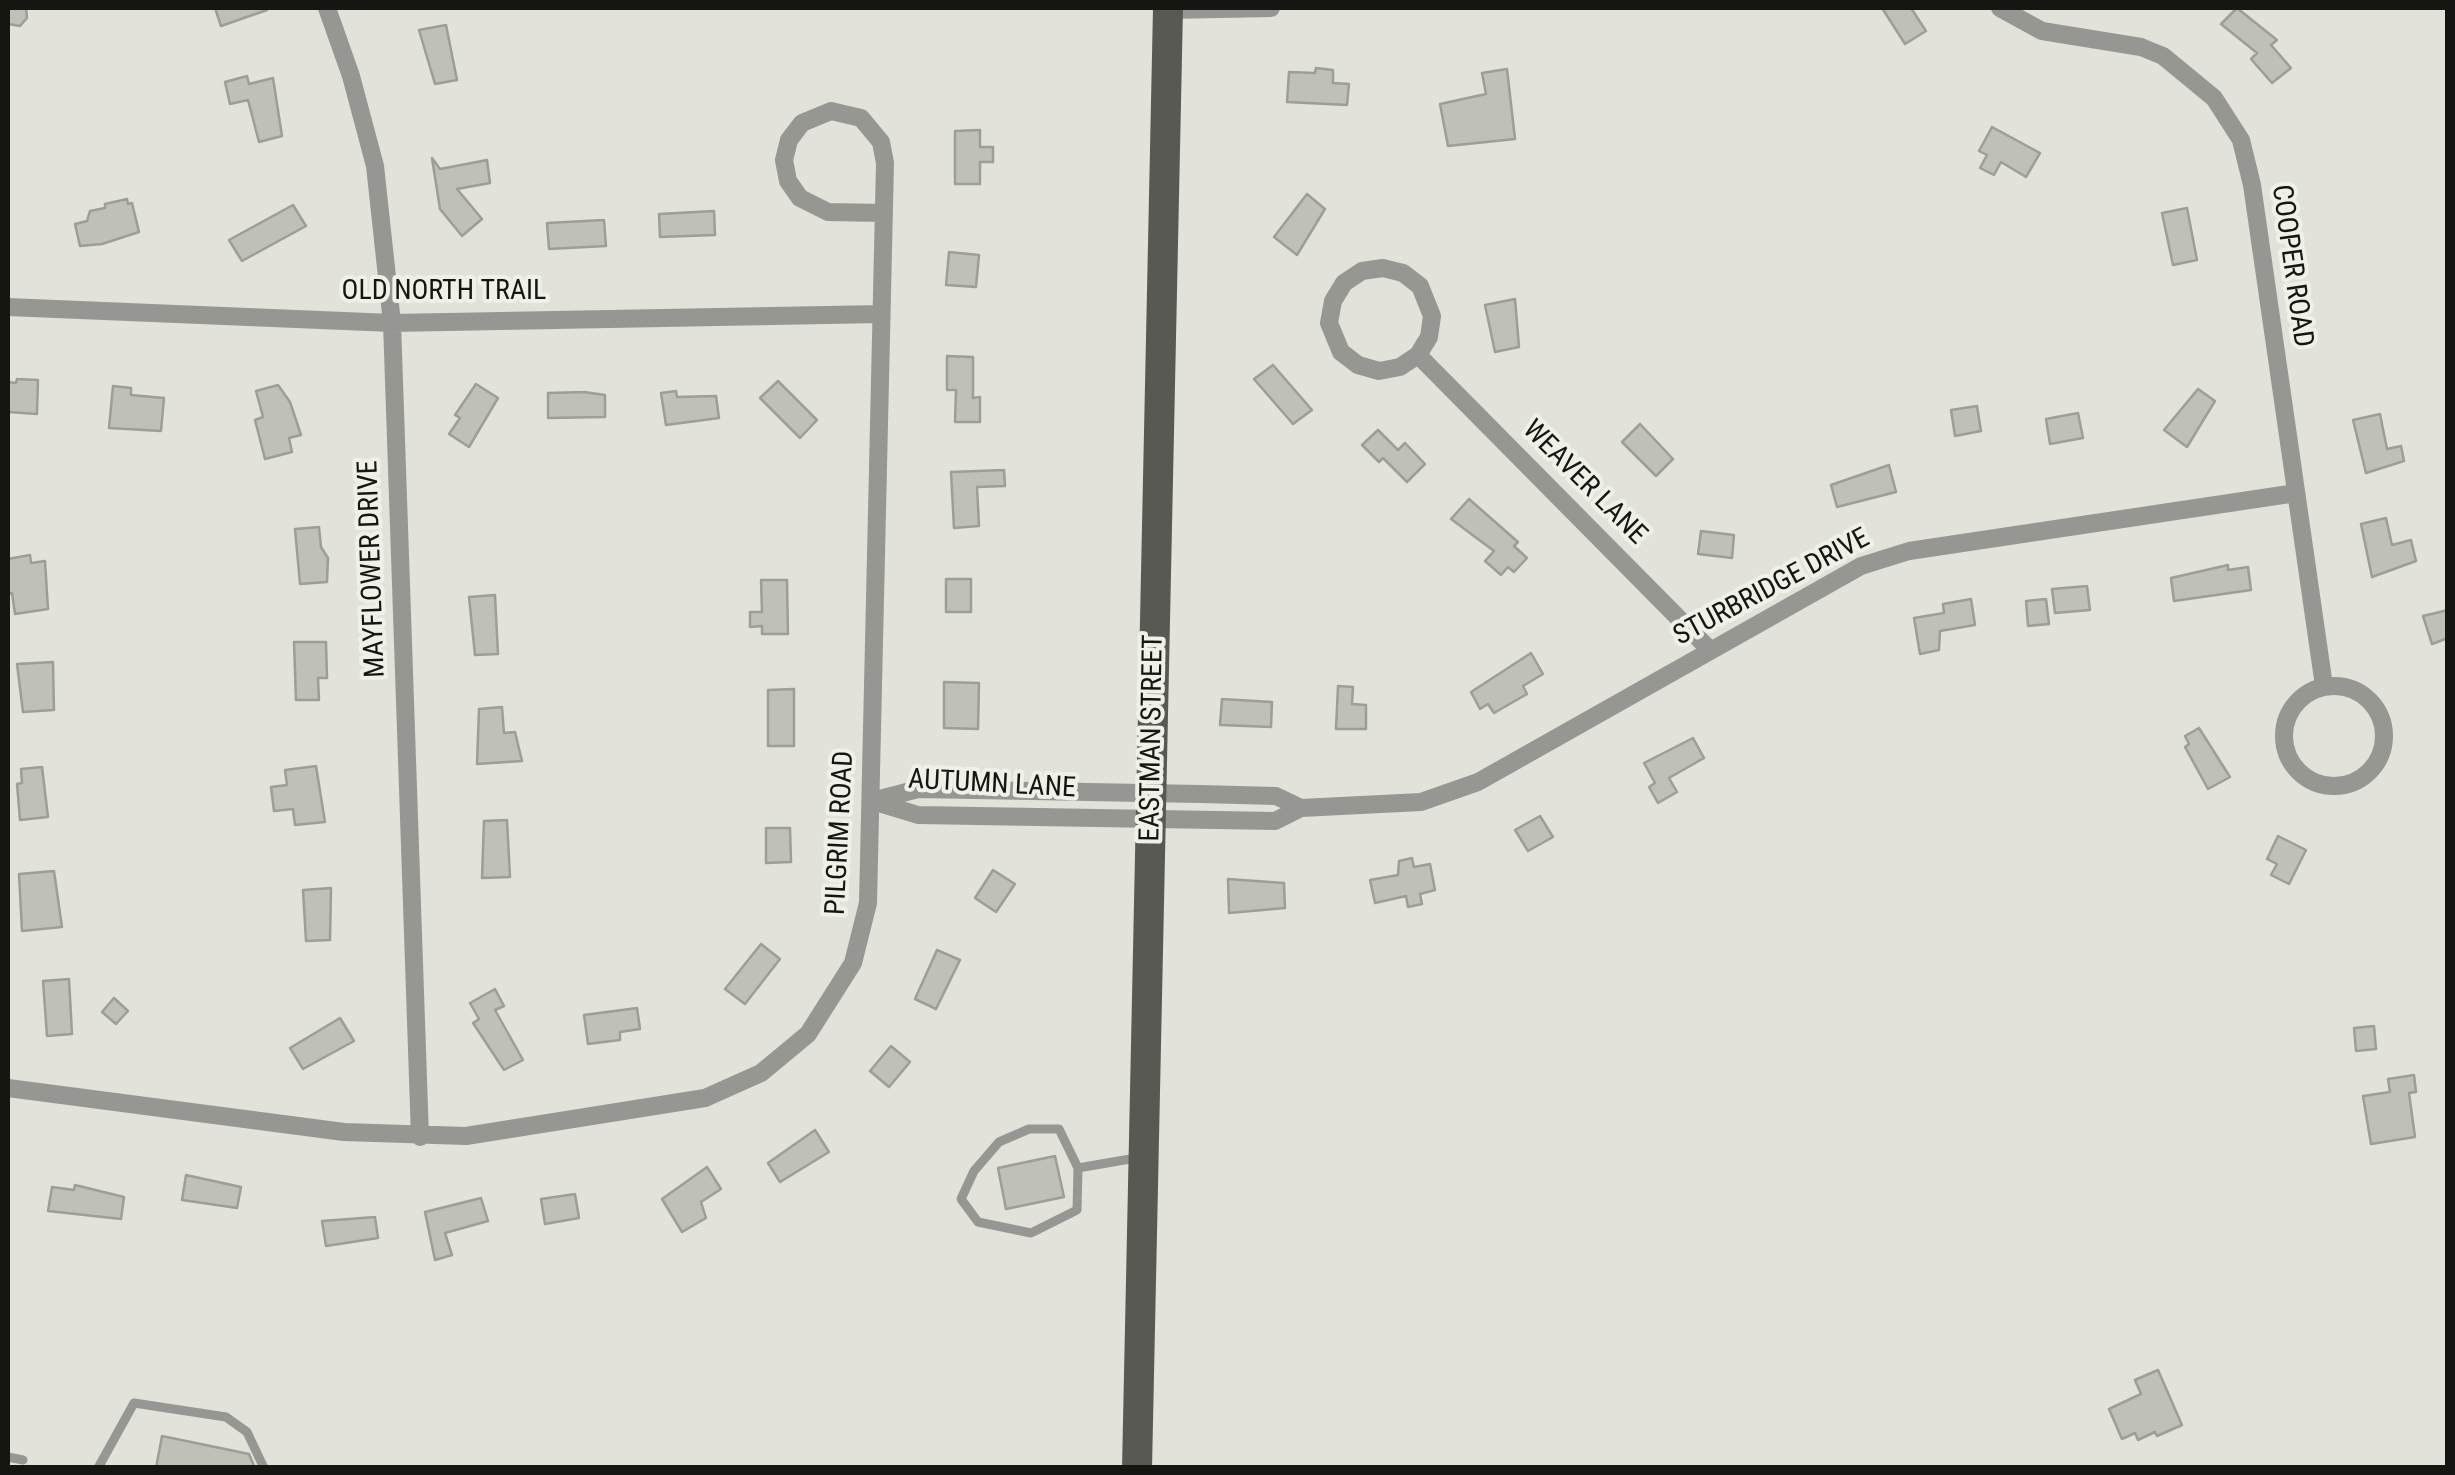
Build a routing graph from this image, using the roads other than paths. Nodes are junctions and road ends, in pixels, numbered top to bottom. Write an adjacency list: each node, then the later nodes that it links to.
1 (326, 8): 8 (street, MAYFLOWER DRIVE)
2 (1271, 8): 4 (street)
3 (2000, 8): 10 (street, COOPER ROAD)
4 (1168, 9): 14 (main road, EASTMAN STREET)
5 (884, 213): 5 (street, PILGRIM ROAD); 7 (street, PILGRIM ROAD)
6 (8, 307): 8 (street, OLD NORTH TRAIL)
7 (882, 314): 8 (street, OLD NORTH TRAIL); 13 (street, PILGRIM ROAD)
8 (392, 322): 17 (street, MAYFLOWER DRIVE)
9 (1418, 355): 9 (street); 11 (street, WEAVER LANE)
10 (2296, 492): 11 (street, STURBRIDGE DRIVE); 12 (street, COOPER ROAD)
11 (1710, 650): 15 (street, STURBRIDGE DRIVE)
12 (2324, 686): 12 (street)
13 (872, 801): 14 (street, AUTUMN LANE); 14 (street, AUTUMN LANE); 17 (street, PILGRIM ROAD)
14 (1151, 807): 15 (street, STURBRIDGE DRIVE); 15 (street, STURBRIDGE DRIVE); 18 (main road, EASTMAN STREET)
15 (1301, 808)
16 (8, 1088): 17 (street, PILGRIM ROAD)
17 (420, 1137)
18 (1144, 1157): 19 (lane); 24 (main road, EASTMAN STREET)
19 (1078, 1168): 19 (lane)
20 (8, 1458): 21 (lane)
21 (23, 1460)
22 (98, 1468): 23 (lane)
23 (264, 1468)
24 (1137, 1468)

